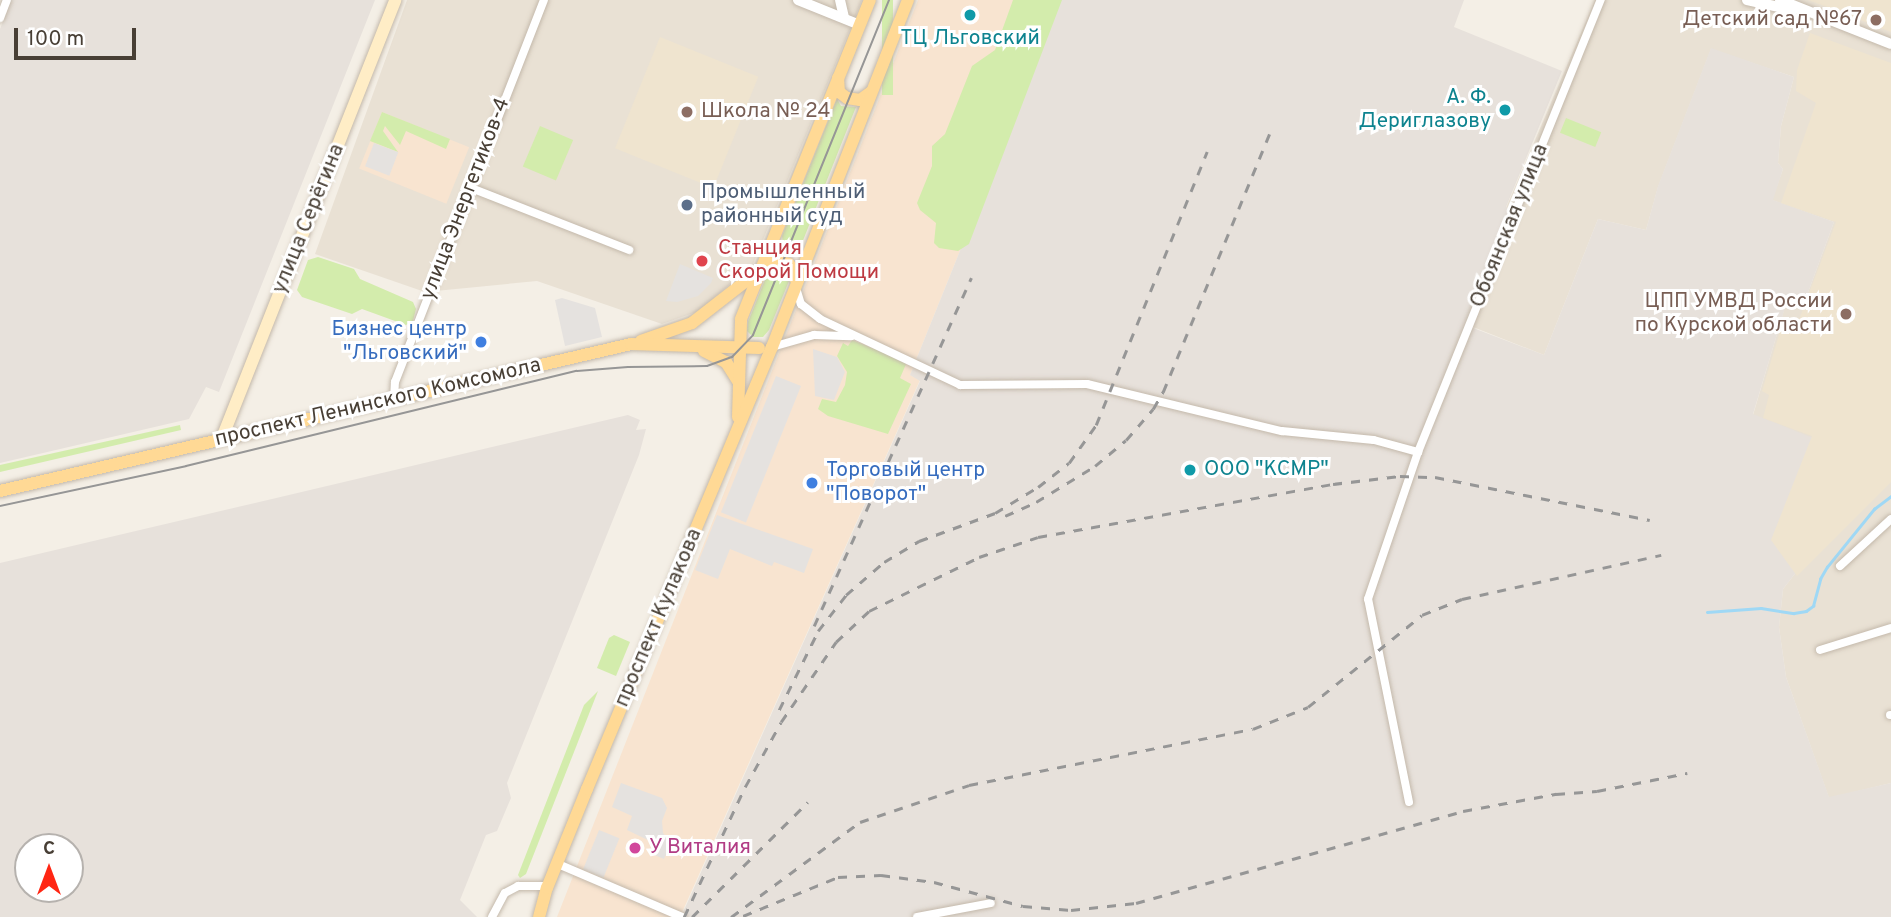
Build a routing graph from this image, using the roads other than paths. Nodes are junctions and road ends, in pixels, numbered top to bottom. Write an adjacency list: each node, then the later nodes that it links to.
1 (6, 0): 12 (street)
2 (395, 0): 31 (main road, улица Серёгина)
3 (544, 0): 18 (street, улица Энергетиков-4)
4 (798, 0): 13 (street)
5 (840, 0): 13 (street)
6 (870, 0): 14 (main road)
7 (908, 0): 17 (main road)
8 (1601, 0): 32 (street, Обоянская улица)
9 (1747, 0): 11 (street)
10 (1780, 0): 11 (street)
11 (1813, 13): 15 (street)
12 (0, 18)
13 (844, 18): 14 (street)
14 (860, 25): 16 (main road)
15 (1891, 44)
16 (838, 77): 17 (main road); 20 (main road)
17 (871, 91): 21 (main road)
18 (471, 188): 19 (street); 29 (street, улица Энергетиков-4)
19 (629, 250)
20 (762, 267): 21 (main road); 22 (main road); 24 (main road)
21 (796, 280): 23 (street); 26 (main road, проспект Кулакова)
22 (741, 318): 26 (main road); 27 (main road)
23 (859, 338): 26 (street); 32 (street)
24 (631, 344): 25 (main road, проспект Ленинского Комсомола); 29 (main road, проспект Ленинского Комсомола)
25 (676, 345): 27 (main road, проспект Ленинского Комсомола); 28 (main road)
26 (766, 348): 27 (main road, проспект Ленинского Комсомола); 30 (main road, проспект Кулакова)
27 (739, 349): 28 (main road)
28 (740, 390): 30 (main road)
29 (394, 400): 31 (main road, проспект Ленинского Комсомола)
30 (735, 435): 39 (main road, проспект Кулакова)
31 (222, 438): 33 (main road, проспект Ленинского Комсомола)
32 (1418, 452): 38 (street, Обоянская улица)
33 (0, 491)
34 (1891, 519): 35 (street)
35 (1840, 566)
36 (1891, 628): 37 (street)
37 (1820, 650)
38 (1409, 802)
39 (558, 864): 40 (main road, проспект Кулакова); 45 (street)
40 (548, 887): 42 (street); 43 (main road, проспект Кулакова); 44 (main road, проспект Кулакова)
41 (991, 902): 46 (street)
42 (492, 917)
43 (529, 917)
44 (539, 917)
45 (682, 917)
46 (917, 917)

